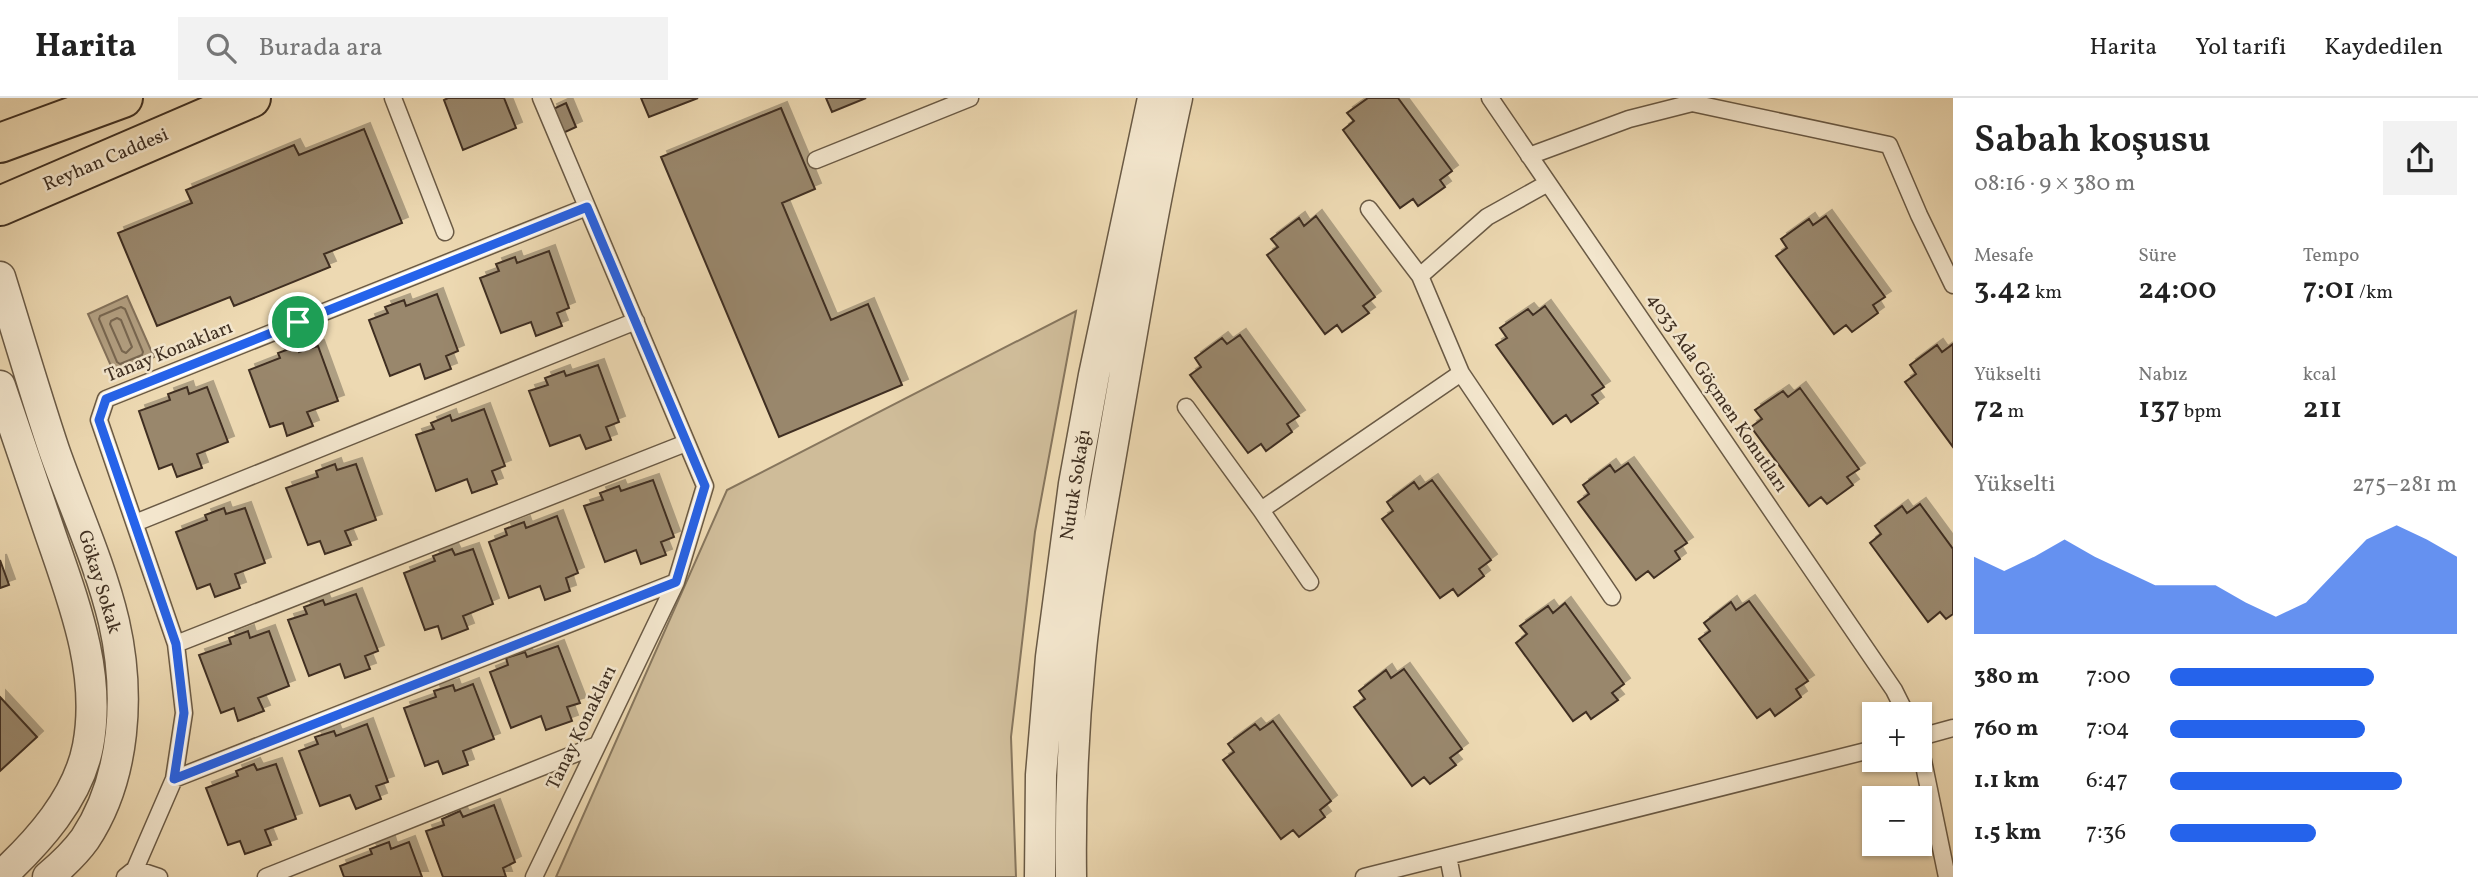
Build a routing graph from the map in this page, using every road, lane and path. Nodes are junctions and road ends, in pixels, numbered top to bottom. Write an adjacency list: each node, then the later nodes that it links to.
1 (123, 98): 9 (main road)
2 (251, 98): 13 (main road, Reyhan Caddesi)
3 (393, 98): 16 (lane)
4 (541, 98): 14 (lane, Tanay Konakları)
5 (970, 98): 11 (lane)
6 (1153, 98): 46 (street, Nutuk Sokağı)
7 (1177, 98): 47 (street, Nutuk Sokağı)
8 (1490, 98): 10 (lane, 4033 Ada Göçmen Konutları)
9 (0, 143)
10 (1529, 156): 12 (lane, 4033 Ada Göçmen Konutları); 19 (lane)
11 (816, 160)
12 (1548, 183): 17 (lane); 32 (lane, 4033 Ada Göçmen Konutları)
13 (0, 206)
14 (587, 207): 21 (lane, Tanay Konakları); 27 (lane, Tanay Konakları)
15 (1368, 209): 17 (lane)
16 (445, 232)
17 (1420, 276): 22 (lane)
18 (0, 277): 20 (street, Gökay Sokak)
19 (1953, 285)
20 (5, 312): 42 (street, Gökay Sokak)
21 (636, 321): 25 (lane, Tanay Konakları); 27 (lane)
22 (1461, 373): 26 (lane); 30 (lane)
23 (0, 386): 41 (street, Gökay Sokak)
24 (1186, 407): 26 (lane)
25 (686, 443): 28 (lane, Tanay Konakları); 31 (lane)
26 (1261, 510): 29 (lane)
27 (135, 523): 31 (lane, Tanay Konakları)
28 (676, 582): 35 (lane, Tanay Konakları); 38 (lane)
29 (1310, 582)
30 (1612, 597)
31 (176, 644): 38 (lane, Tanay Konakları)
32 (1900, 702)
33 (1953, 728): 34 (lane)
34 (1932, 734)
35 (597, 745): 44 (lane); 45 (lane, Tanay Konakları)
36 (1862, 752): 39 (lane)
37 (1925, 772): 50 (lane)
38 (174, 779): 40 (lane, Tanay Konakları)
39 (1448, 856): 48 (lane); 49 (lane)
40 (130, 873): 43 (lane, Tanay Konakları)
41 (1, 877)
42 (48, 877)
43 (159, 877)
44 (266, 877)
45 (534, 877)
46 (1040, 877)
47 (1070, 877)
48 (1364, 877)
49 (1452, 877)
50 (1947, 877)

